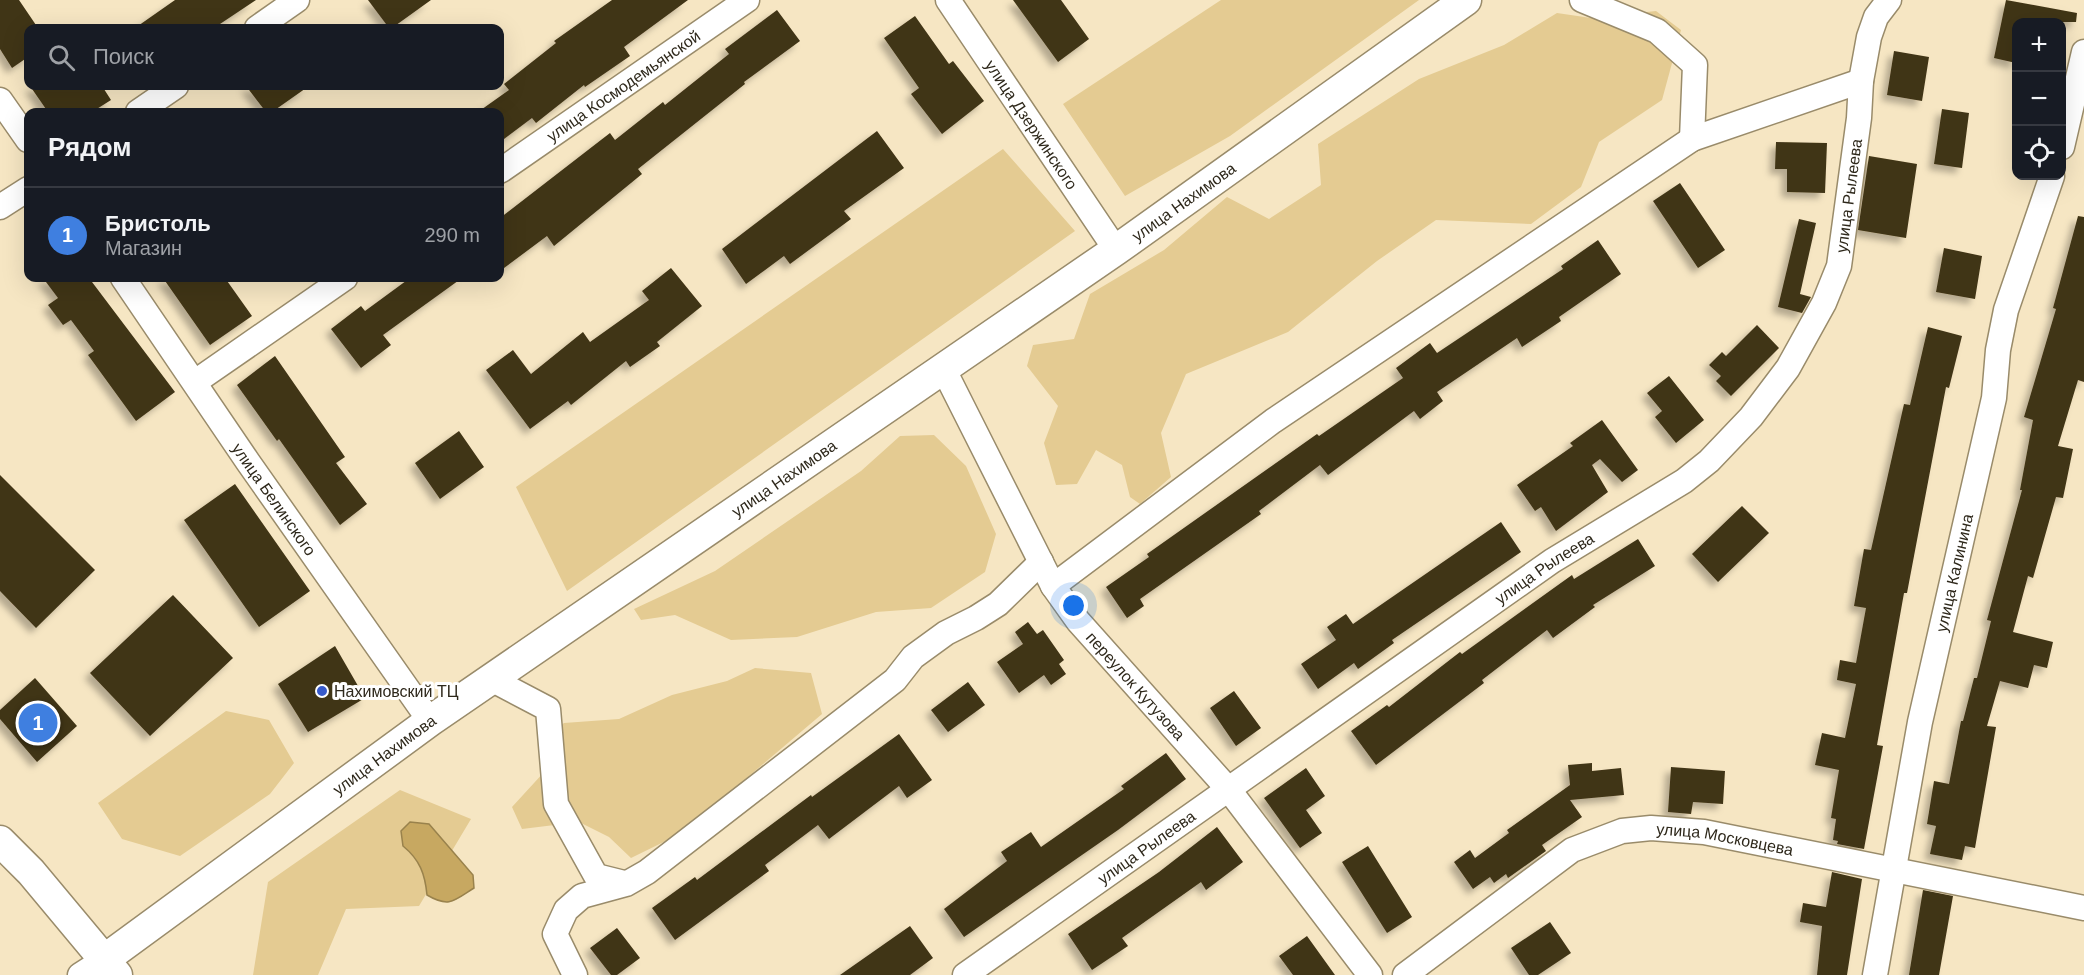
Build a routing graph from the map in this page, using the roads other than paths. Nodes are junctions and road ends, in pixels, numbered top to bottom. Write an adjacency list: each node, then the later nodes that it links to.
1 (297, 0): 7 (street)
2 (747, 0): 16 (street, улица Космодемьянской)
3 (948, 0): 20 (street, улица Дзержинского)
4 (1466, 0): 20 (main road, улица Нахимова)
5 (1582, 0): 15 (street)
6 (1889, 0): 9 (street, улица Рылеева)
7 (263, 24)
8 (2084, 52): 13 (street)
9 (1861, 81): 15 (street); 29 (street, улица Рылеева)
10 (170, 90): 12 (street)
11 (0, 100): 14 (street)
12 (144, 108)
13 (2066, 126)
14 (24, 134)
15 (1692, 139): 26 (street)
16 (504, 168)
17 (2051, 180): 31 (street, улица Калинина)
18 (24, 192): 19 (street)
19 (0, 207)
20 (1116, 250): 23 (main road, улица Нахимова)
21 (126, 282): 24 (street, улица Белинского)
22 (339, 282): 24 (street)
23 (943, 368): 25 (street, переулок Кутузова); 27 (main road, улица Нахимова)
24 (195, 382): 28 (street, улица Белинского)
25 (1041, 562): 26 (street, переулок Кутузова); 32 (street)
26 (1053, 586): 29 (street, переулок Кутузова)
27 (491, 679): 28 (main road, улица Нахимова); 32 (street)
28 (430, 720): 34 (main road, улица Нахимова)
29 (1229, 790): 37 (street, улица Рылеева); 38 (street, переулок Кутузова)
30 (0, 841): 34 (main road)
31 (1893, 870): 33 (street, улица Московцева); 39 (street, улица Московцева); 40 (street, улица Калинина)
32 (627, 884): 36 (street)
33 (2084, 908)
34 (111, 967): 35 (street)
35 (80, 975)
36 (575, 975)
37 (965, 975)
38 (1370, 975)
39 (1405, 975)
40 (1875, 975)

